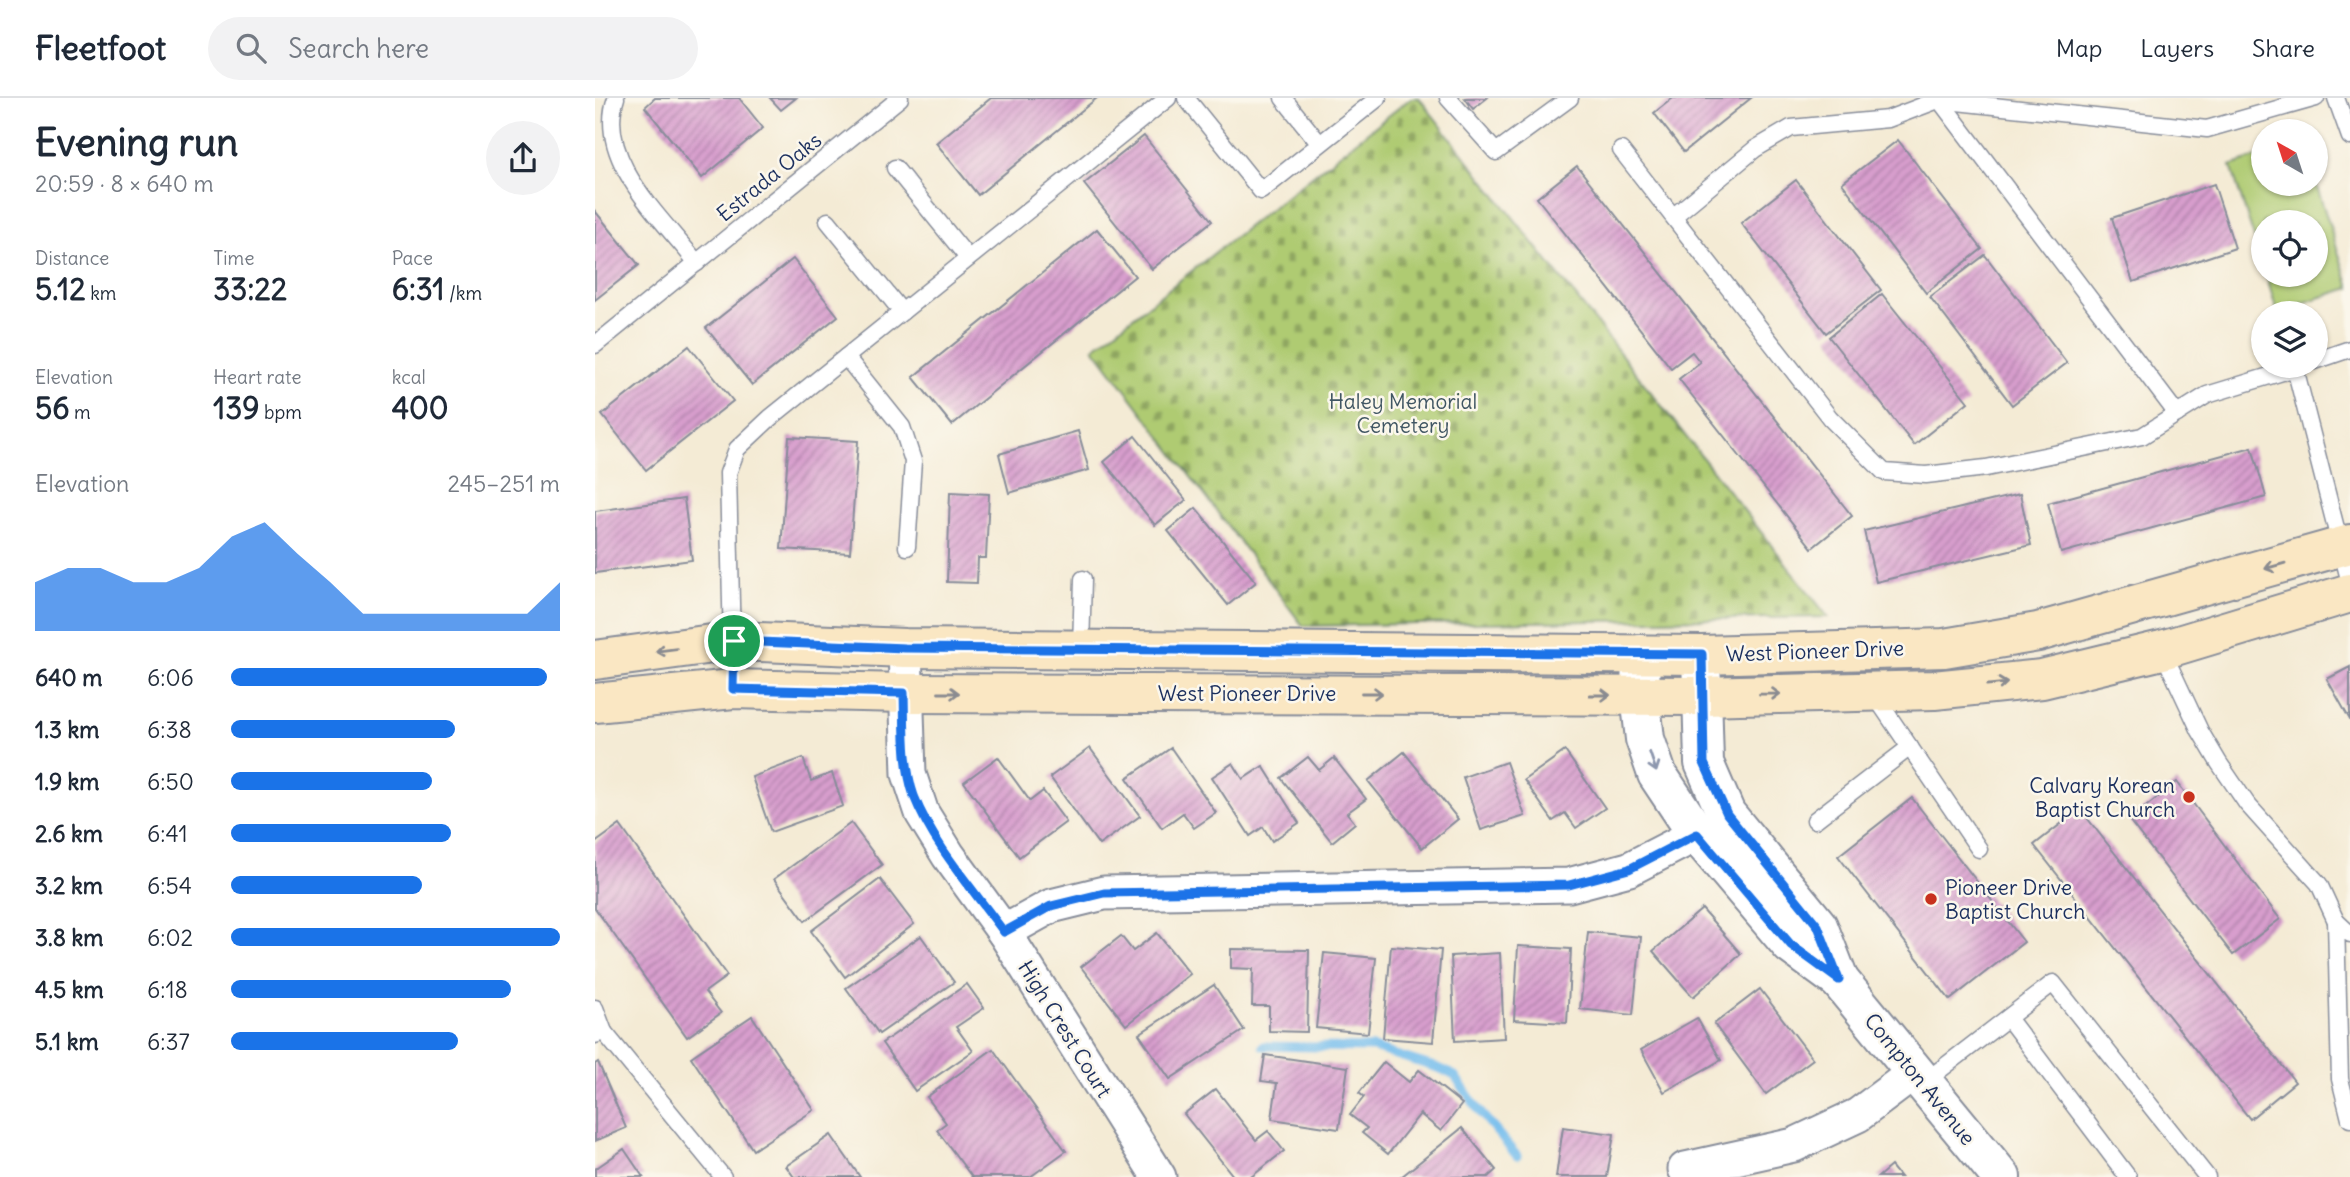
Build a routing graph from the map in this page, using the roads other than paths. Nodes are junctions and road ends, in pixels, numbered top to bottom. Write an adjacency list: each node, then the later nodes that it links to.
1 (616, 98): 19 (lane)
2 (901, 98): 19 (lane, Estrada Oaks)
3 (1168, 98): 18 (lane)
4 (1186, 98): 13 (lane)
5 (1283, 98): 13 (lane)
6 (1378, 98): 13 (lane)
7 (1448, 98): 8 (lane)
8 (1570, 98)
9 (2316, 98): 11 (lane)
10 (2336, 98): 12 (lane)
11 (1938, 99): 16 (lane); 27 (lane)
12 (2350, 137)
13 (1319, 143)
14 (1621, 150): 16 (lane)
15 (895, 168): 18 (lane)
16 (1674, 216): 27 (lane)
17 (828, 221): 20 (lane)
18 (968, 258): 20 (lane)
19 (697, 262): 21 (lane, Estrada Oaks)
20 (902, 312): 23 (lane)
21 (595, 345)
22 (2350, 349): 24 (lane)
23 (846, 357): 29 (lane); 33 (lane)
24 (2328, 357)
25 (2262, 378): 27 (lane)
26 (2301, 378): 28 (lane)
27 (2177, 414)
28 (2345, 545): 31 (lane); 38 (main road, West Pioneer Drive, one-way to 38)
29 (907, 547)
30 (1083, 579): 35 (lane)
31 (2350, 583)
32 (2350, 593): 36 (main road, West Pioneer Drive)
33 (734, 641): 34 (main road, West Pioneer Drive); 39 (main road, West Pioneer Drive, one-way to 39); 40 (lane)
34 (905, 648): 35 (main road, West Pioneer Drive); 42 (street, High Crest Court)
35 (1081, 649): 37 (main road, West Pioneer Drive)
36 (2162, 650): 41 (main road, West Pioneer Drive, one-way to 36); 50 (lane)
37 (1641, 654): 38 (main road, West Pioneer Drive); 43 (street, Compton Avenue)
38 (1702, 654): 44 (street, Compton Avenue)
39 (595, 660)
40 (733, 689): 42 (main road, West Pioneer Drive); 45 (main road, West Pioneer Drive)
41 (1872, 691): 44 (main road, West Pioneer Drive, one-way to 41); 46 (lane)
42 (904, 693): 43 (main road, West Pioneer Drive, one-way to 43); 51 (street, High Crest Court)
43 (1640, 695): 44 (main road, West Pioneer Drive); 48 (street, Compton Avenue, one-way to 48)
44 (1702, 695): 53 (street, Compton Avenue)
45 (595, 703)
46 (1910, 747): 47 (lane); 49 (lane)
47 (1815, 820)
48 (1697, 834): 51 (street); 53 (street, Compton Avenue)
49 (1979, 849)
50 (2336, 921): 52 (lane); 58 (lane)
51 (1004, 932): 61 (street, High Crest Court)
52 (2350, 934)
53 (1839, 980): 57 (street, Compton Avenue)
54 (595, 1008): 56 (lane)
55 (2008, 1018): 57 (lane); 63 (lane); 64 (lane)
56 (599, 1033): 60 (lane)
57 (1918, 1078): 59 (street); 62 (street, Compton Avenue)
58 (2350, 1119)
59 (1685, 1169)
60 (723, 1177)
61 (1159, 1177)
62 (2001, 1177)
63 (2128, 1177)
64 (2207, 1177)

